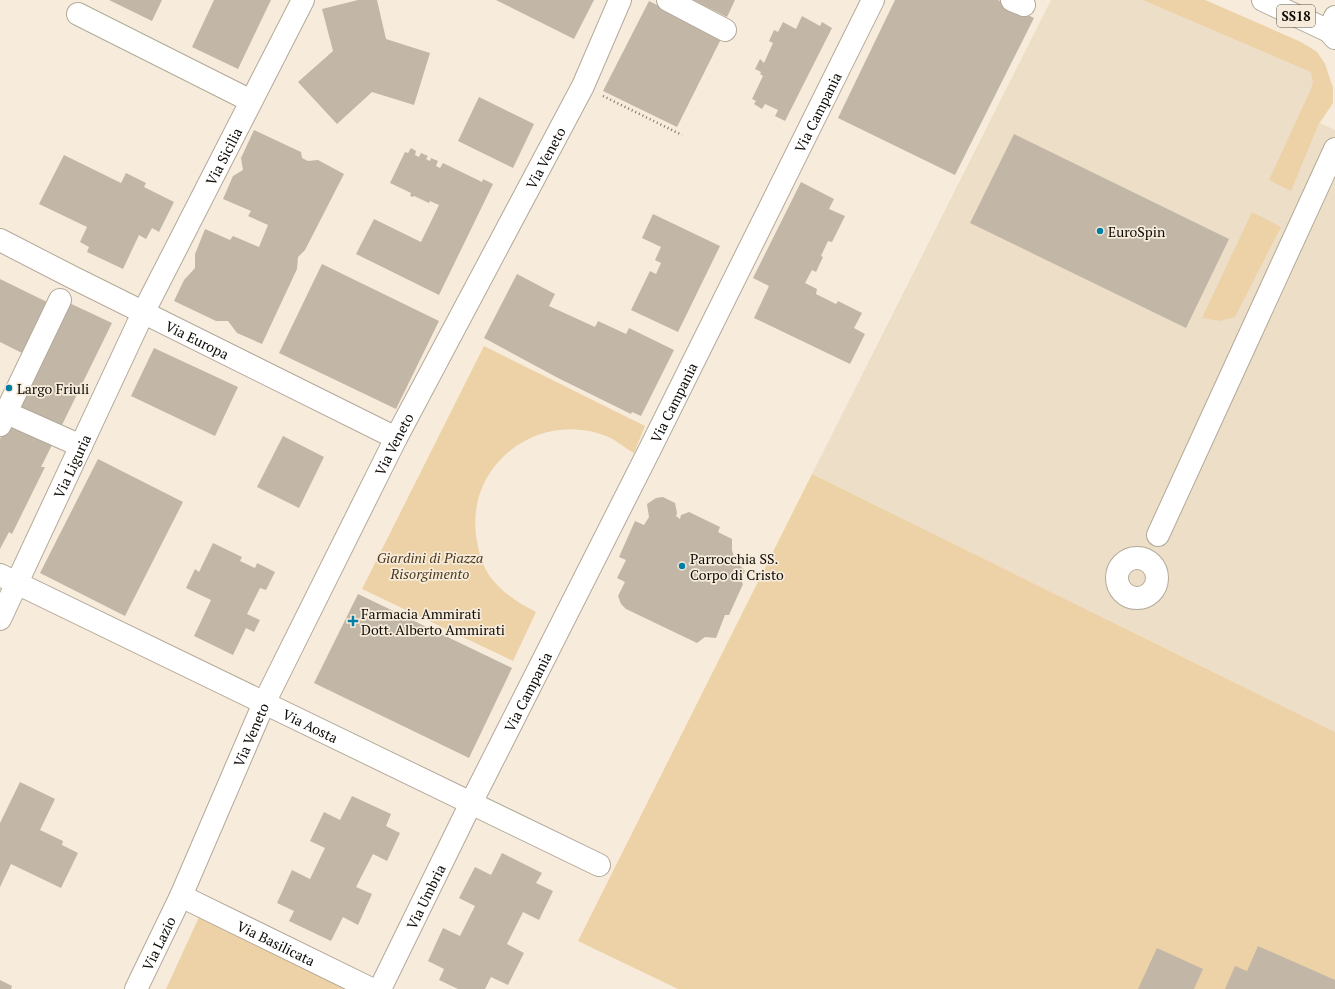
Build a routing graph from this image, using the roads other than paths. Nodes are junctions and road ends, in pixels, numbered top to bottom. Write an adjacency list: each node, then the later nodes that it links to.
1 (303, 0): 9 (street, Via Sicilia)
2 (620, 0): 15 (street, Via Veneto)
3 (668, 0): 7 (street)
4 (873, 0): 23 (street, Via Campania)
5 (1263, 0): 8 (street, SS18)
6 (78, 14): 9 (street)
7 (724, 30)
8 (1333, 30)
9 (251, 101): 13 (street, Via Sicilia)
10 (1335, 149): 17 (street)
11 (0, 240): 13 (street, Via Europa)
12 (60, 300): 14 (street)
13 (143, 313): 15 (street, Via Europa); 16 (street, Via Liguria)
14 (2, 416): 16 (street)
15 (396, 438): 22 (street, Via Veneto)
16 (81, 446): 20 (street, Via Liguria)
17 (1158, 535): 18 (street); 19 (street)
18 (1135, 558): 19 (street); 19 (street)
19 (1156, 572)
20 (8, 579): 21 (street, Via Liguria); 22 (street, Via Aosta)
21 (0, 618)
22 (264, 703): 23 (street, Via Aosta); 25 (street, Via Veneto)
23 (471, 803): 24 (street, Via Aosta); 28 (street, Via Umbria)
24 (599, 865)
25 (181, 896): 26 (street, Via Lazio); 27 (street, Via Basilicata)
26 (136, 989)
27 (371, 989)
28 (380, 989)

